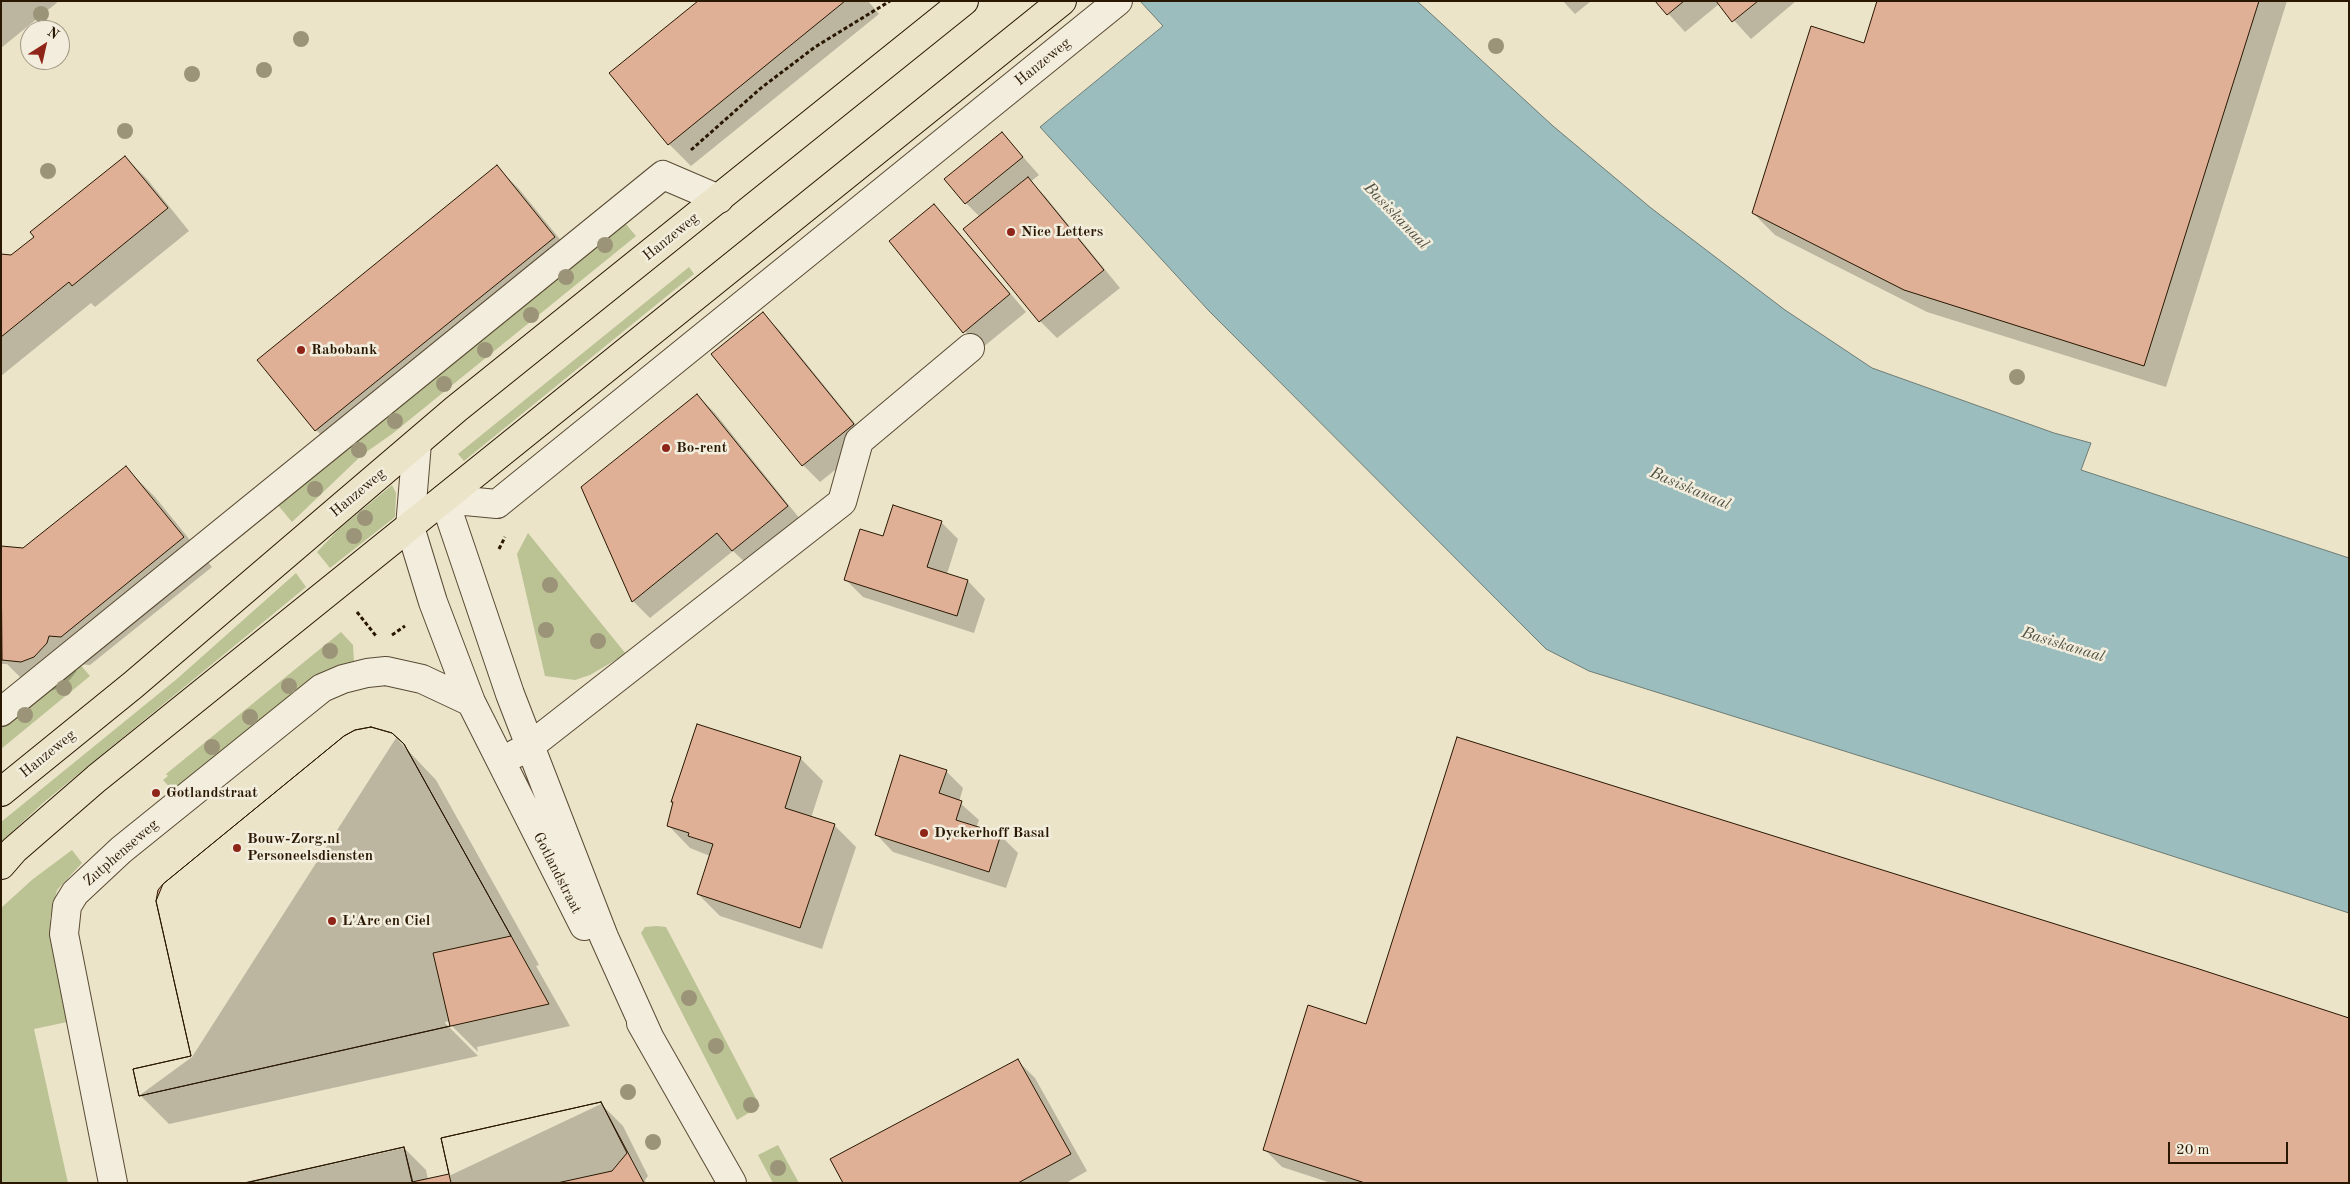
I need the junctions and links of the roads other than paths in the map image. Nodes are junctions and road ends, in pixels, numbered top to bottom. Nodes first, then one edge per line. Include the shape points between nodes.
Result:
1 (964, 1) edge
2 (1062, 1) edge
3 (1118, 1) edge
4 (719, 199) junction
5 (970, 348) dead end
6 (417, 443) junction
7 (444, 499) junction
8 (410, 527) junction
9 (471, 702) junction
10 (1, 712) edge
11 (530, 746) junction
12 (500, 762) junction
13 (1, 792) edge
14 (1, 865) edge
15 (650, 1039) junction
16 (113, 1183) edge
17 (732, 1183) edge

1 - 4 main road, Hanzeweg
2 - 7 main road
3 - 7 street, Hanzeweg via 497,504
4 - 6 main road, Hanzeweg
4 - 10 street, Hanzeweg via 663,175
5 - 11 street via 859,441 842,502
6 - 8 street, Gotlandstraat
6 - 13 main road, Hanzeweg via 133,685
7 - 8 main road
7 - 11 street, Gotlandstraat
8 - 9 street, Gotlandstraat via 433,602
8 - 14 main road via 97,778
9 - 12 street, Gotlandstraat
9 - 16 street, Zutphenseweg via 422,680 386,671 343,679 322,688 94,873 75,893 67,906 64,934
11 - 12 street
11 - 15 street, Gotlandstraat via 604,937
12 - 15 street, Gotlandstraat via 584,928
15 - 17 street, Gotlandstraat

